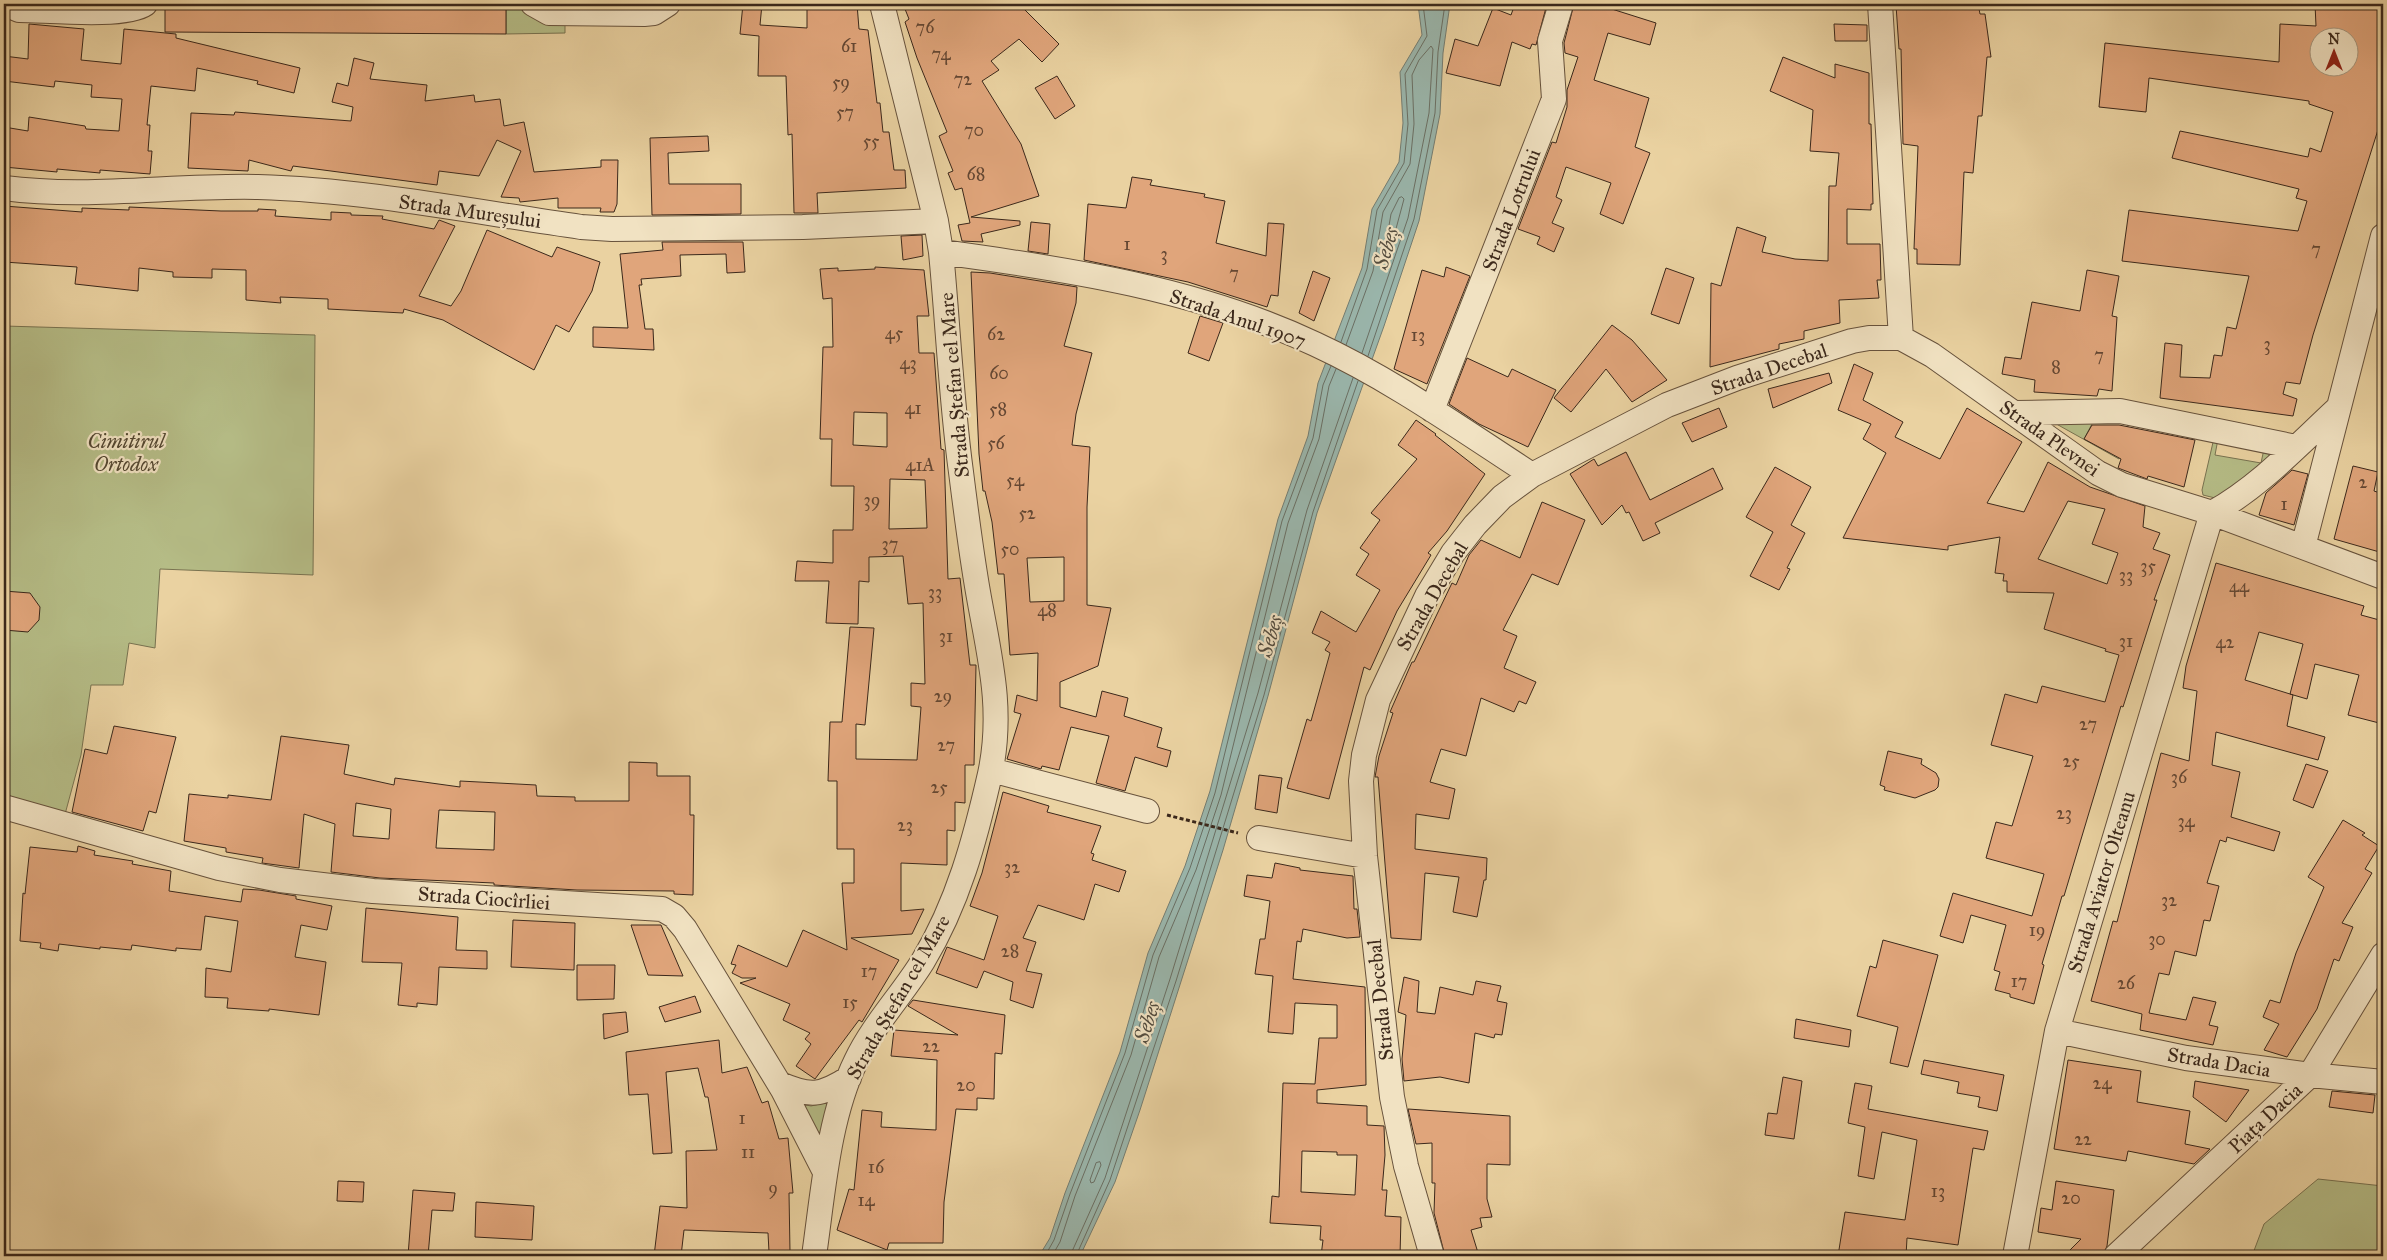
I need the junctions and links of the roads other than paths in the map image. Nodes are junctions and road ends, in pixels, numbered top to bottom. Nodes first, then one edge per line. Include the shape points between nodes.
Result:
1 (145, 4) edge
2 (533, 4) edge
3 (668, 4) edge
4 (882, 4) edge
5 (1561, 4) edge
6 (1880, 4) edge
7 (12, 7) edge
8 (4, 188) edge
9 (936, 220) junction
10 (2383, 236) edge
11 (941, 252) junction
12 (1901, 338) junction
13 (2337, 409) junction
14 (1432, 410) junction
15 (2015, 413) junction
16 (2296, 448) junction
17 (1532, 475) junction
18 (2212, 514) junction
19 (2303, 547) junction
20 (2383, 577) edge
21 (991, 770) junction
22 (4, 807) edge
23 (1147, 811) road end
24 (1259, 838) road end
25 (1365, 856) junction
26 (2383, 954) edge
27 (2057, 1031) junction
28 (2310, 1075) junction
29 (849, 1078) junction
30 (2383, 1082) edge
31 (780, 1084) junction
32 (825, 1172) junction
33 (814, 1256) edge
34 (1432, 1256) edge
35 (2015, 1256) edge
36 (2116, 1256) edge

1 - 7 street via 119,11
2 - 3 street via 549,13 644,14 654,13
4 - 9 street, Strada Ștefan cel Mare
5 - 14 street, Strada Lotrului via 1550,41 1554,99
6 - 12 street
8 - 9 street, Strada Mureșului via 71,192 259,187 382,199 612,229 803,227
9 - 11 street, Strada Ștefan cel Mare
10 - 13 street
11 - 14 street, Strada Anul 1907 via 1082,273 1195,300 1252,318 1315,344
11 - 21 street, Strada Ștefan cel Mare via 960,470 996,687
12 - 15 street, Strada Plevnei via 1932,355
12 - 17 street, Strada Decebal via 1886,336 1852,341 1738,378 1667,405
13 - 16 street
13 - 19 street
14 - 17 street, Strada Anul 1907
15 - 16 street via 2120,411
15 - 18 street, Strada Plevnei via 2098,473 2122,485
16 - 18 street via 2236,500
17 - 25 street, Strada Decebal via 1502,497 1453,553 1427,596 1378,700 1361,781
18 - 19 street, Strada Plevnei
18 - 27 street, Strada Aviator Olteanu
19 - 20 street, Strada Plevnei
21 - 23 street
21 - 29 street, Strada Ștefan cel Mare via 958,892 942,927 922,963 874,1031
22 - 31 street, Strada Ciocîrliei via 219,868 280,880 373,891 662,909 674,916 684,929
24 - 25 street
25 - 34 street, Strada Decebal via 1392,1097 1406,1166
26 - 28 street, Piața Dacia
27 - 28 street, Strada Dacia via 2186,1058
27 - 35 street, Strada Aviator Olteanu
28 - 30 street, Strada Dacia
28 - 36 street, Piața Dacia
29 - 31 street via 822,1093 800,1093
29 - 32 street, Strada Ștefan cel Mare
31 - 32 street, Strada Ciocîrliei
32 - 33 street, Strada Ștefan cel Mare

